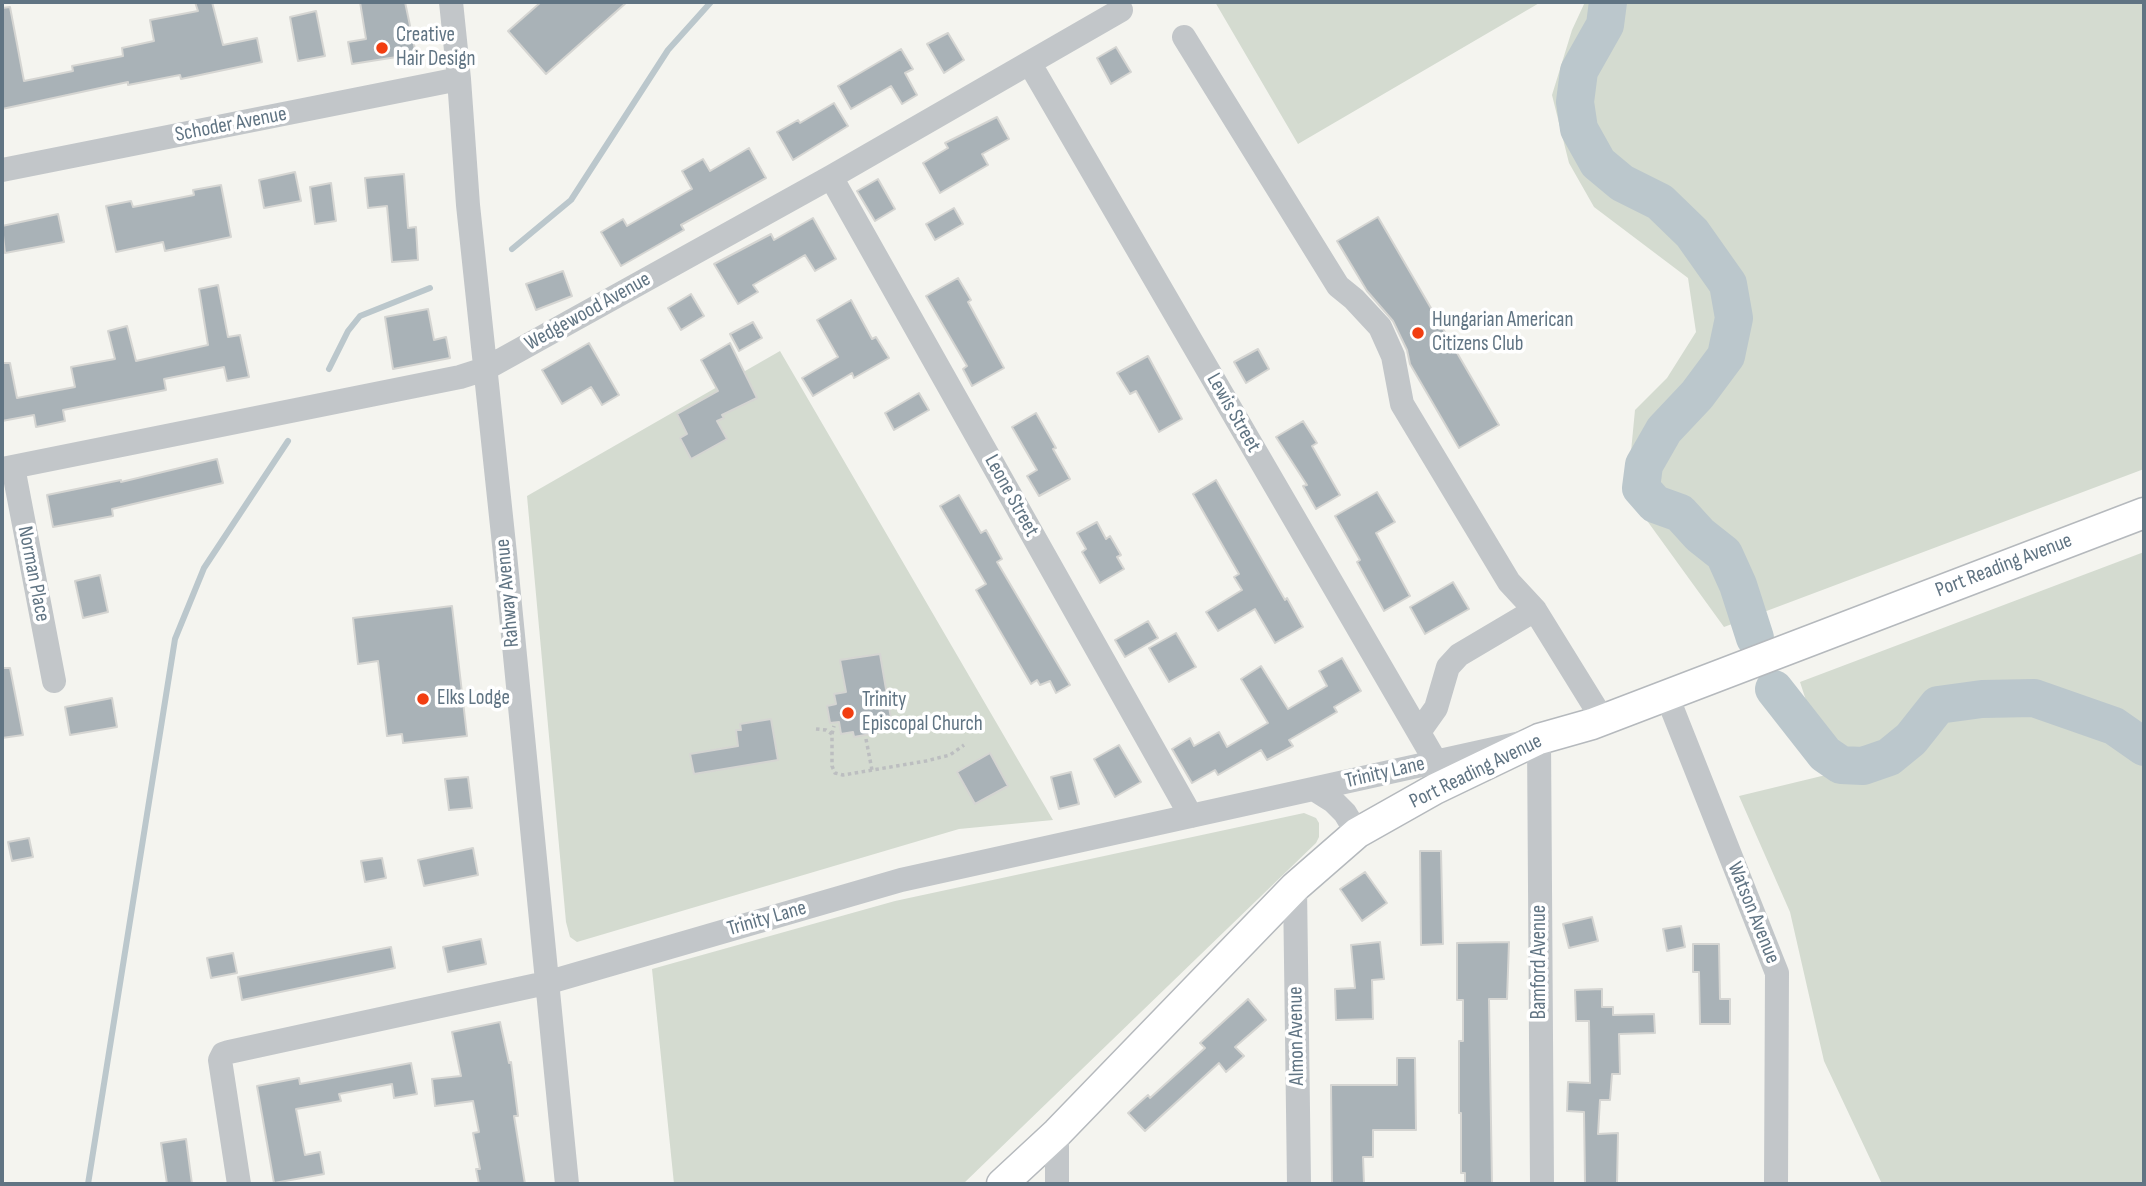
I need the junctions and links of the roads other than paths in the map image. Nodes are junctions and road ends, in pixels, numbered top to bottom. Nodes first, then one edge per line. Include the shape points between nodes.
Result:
1 (451, 2) edge
2 (1121, 10) dead end
3 (1184, 37) dead end
4 (1030, 64) junction
5 (460, 79) junction
6 (2, 170) edge
7 (831, 177) junction
8 (485, 369) junction
9 (8, 468) edge
10 (2144, 513) edge
11 (1535, 610) junction
12 (54, 681) dead end
13 (1667, 696) junction
14 (1602, 720) junction
15 (1419, 732) junction
16 (1539, 739) junction
17 (1436, 762) junction
18 (1314, 789) junction
19 (1191, 816) junction
20 (1357, 833) junction
21 (1295, 887) junction
22 (546, 983) junction
23 (1057, 1133) junction
24 (239, 1184) edge
25 (567, 1184) edge
26 (1002, 1184) edge
27 (1057, 1184) edge
28 (1299, 1184) edge
29 (1542, 1184) edge
30 (1776, 1184) edge

1 - 5 street, Rahway Avenue
2 - 4 street, Wedgewood Avenue
3 - 11 street via 1338,286 1380,327 1393,356 1402,404 1509,582
4 - 7 street, Wedgewood Avenue
4 - 15 street, Lewis Street
5 - 6 street, Schoder Avenue
5 - 8 street, Rahway Avenue via 467,205
7 - 8 street, Wedgewood Avenue
7 - 19 street, Leone Street
8 - 9 street, Wedgewood Avenue
8 - 22 street, Rahway Avenue
9 - 12 street, Norman Place
10 - 13 main road, Port Reading Avenue
11 - 14 street
11 - 15 street via 1459,654 1448,667 1436,708
13 - 14 main road, Port Reading Avenue
13 - 30 street, Watson Avenue via 1777,973
14 - 16 main road, Port Reading Avenue
15 - 17 street, Lewis Street
16 - 17 street, Trinity Lane
16 - 20 main road, Port Reading Avenue
16 - 29 street, Bamford Avenue
17 - 18 street, Trinity Lane
18 - 19 street, Trinity Lane
18 - 20 street, Trinity Lane via 1339,807
19 - 22 street, Trinity Lane via 901,880
20 - 21 main road, Port Reading Avenue
21 - 23 main road, Port Reading Avenue
21 - 28 street, Almon Avenue
22 - 24 street, Trinity Lane via 223,1054 220,1060
22 - 25 street, Rahway Avenue
23 - 26 main road, Port Reading Avenue
23 - 27 street

